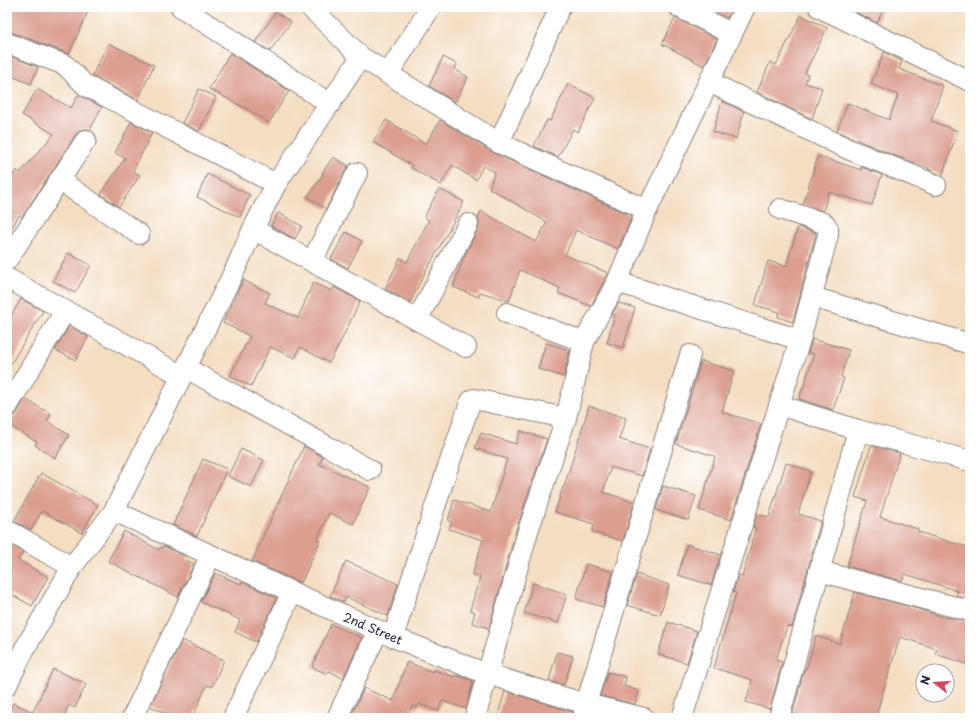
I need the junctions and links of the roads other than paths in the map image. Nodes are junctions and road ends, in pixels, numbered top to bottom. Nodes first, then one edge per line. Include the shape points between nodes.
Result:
1 (181, 7) edge
2 (310, 7) edge
3 (431, 7) edge
4 (560, 7) edge
5 (679, 7) edge
6 (745, 7) edge
7 (819, 7) edge
8 (732, 34) junction
9 (7, 43) edge
10 (361, 57) junction
11 (388, 74) junction
12 (970, 81) edge
13 (709, 82) junction
14 (330, 104) junction
15 (86, 140) dead end
16 (498, 143) junction
17 (357, 173) dead end
18 (59, 180) junction
19 (276, 184) junction
20 (936, 184) dead end
21 (780, 209) dead end
22 (647, 210) junction
23 (468, 224) dead end
24 (253, 229) junction
25 (139, 234) dead end
26 (7, 260) edge
27 (312, 261) junction
28 (7, 278) edge
29 (617, 282) junction
30 (812, 297) junction
31 (65, 311) junction
32 (507, 313) dead end
33 (417, 320) junction
34 (800, 340) junction
35 (584, 342) junction
36 (970, 344) edge
37 (466, 347) dead end
38 (690, 355) dead end
39 (184, 372) junction
40 (779, 405) junction
41 (7, 407) edge
42 (566, 418) junction
43 (858, 430) junction
44 (970, 462) edge
45 (370, 470) dead end
46 (114, 511) junction
47 (7, 530) edge
48 (211, 555) junction
49 (72, 567) junction
50 (819, 571) junction
51 (292, 592) junction
52 (970, 611) edge
53 (385, 634) junction
54 (487, 674) junction
55 (7, 685) edge
56 (584, 711) edge
57 (132, 718) edge
58 (233, 718) edge
59 (337, 718) edge
60 (475, 718) edge
61 (644, 718) edge
62 (682, 718) edge
63 (779, 718) edge

1 - 14 street
2 - 10 street
3 - 11 street
4 - 16 street
5 - 8 street
6 - 8 street
7 - 12 street
8 - 13 street
9 - 19 street via 66,65 86,86
10 - 11 street
10 - 14 street
11 - 16 street
13 - 20 street via 848,150
13 - 22 street
14 - 19 street
15 - 18 street
16 - 22 street
17 - 27 street
18 - 25 street
18 - 26 street
19 - 24 street
21 - 30 street via 824,223 828,228
22 - 29 street
23 - 33 street
24 - 27 street
24 - 39 street
27 - 33 street
28 - 31 street
29 - 34 street
29 - 35 street
30 - 34 street
30 - 36 street
31 - 39 street
31 - 41 street
32 - 35 street
33 - 37 street
34 - 40 street
35 - 42 street
38 - 56 street
39 - 45 street
39 - 46 street
40 - 43 street
40 - 62 street
42 - 53 street via 472,400
42 - 54 street via 528,531
43 - 44 street
43 - 50 street
46 - 48 street, 2nd Street
46 - 49 street
47 - 49 street
48 - 51 street, 2nd Street
48 - 57 street
49 - 55 street
50 - 52 street
50 - 63 street
51 - 53 street, 2nd Street
51 - 58 street
53 - 54 street, 2nd Street
53 - 59 street
54 - 56 street, 2nd Street
54 - 60 street
56 - 61 street, 2nd Street

